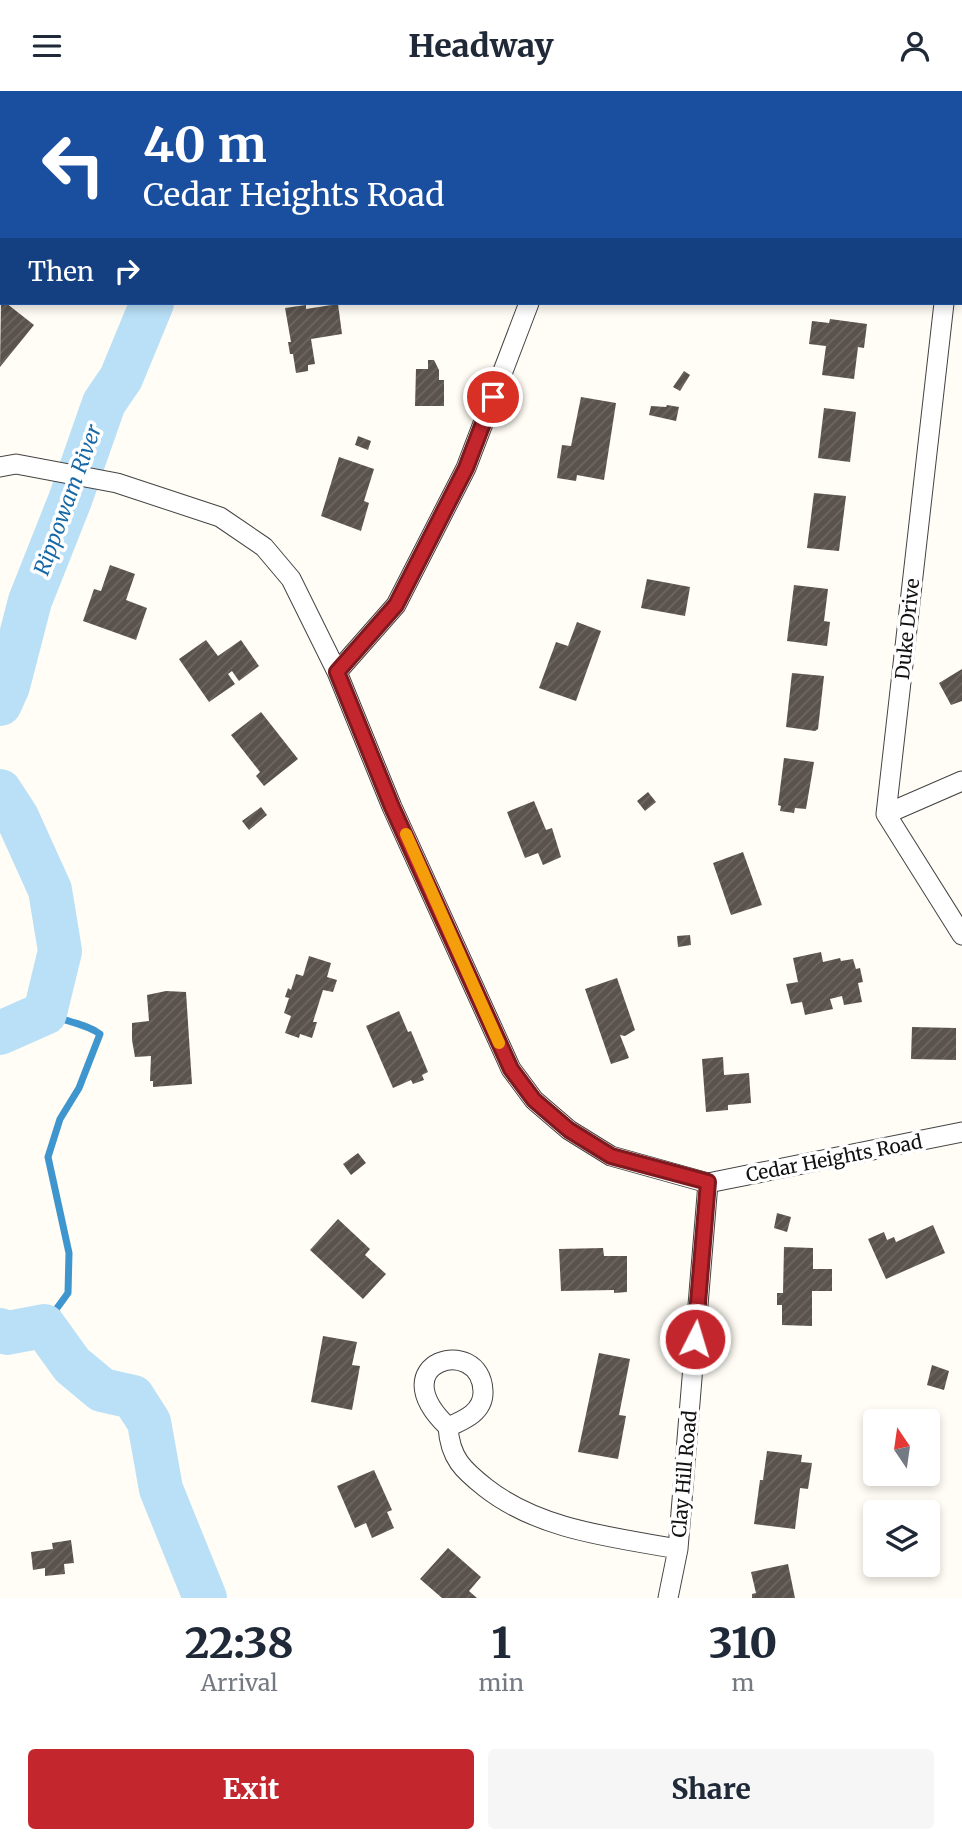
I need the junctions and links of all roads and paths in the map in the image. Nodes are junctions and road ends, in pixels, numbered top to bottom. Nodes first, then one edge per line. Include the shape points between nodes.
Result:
1 (528, 305) edge
2 (944, 305) edge
3 (8, 465) edge
4 (337, 672) junction
5 (962, 781) edge
6 (886, 814) junction
7 (962, 935) edge
8 (962, 1132) edge
9 (708, 1182) junction
10 (448, 1427) dead end
11 (678, 1549) junction
12 (668, 1598) edge

1 - 4 street via 466,468 396,605
2 - 6 street, Duke Drive
3 - 4 street, Cedar Heights Road via 117,482 220,517 264,548 290,579
4 - 9 street, Cedar Heights Road via 392,807 511,1069 534,1100 569,1130 611,1156
5 - 6 street
6 - 7 street
8 - 9 street, Cedar Heights Road
9 - 11 street, Clay Hill Road
10 - 11 street via 449,1444 463,1470 504,1501 545,1521
11 - 12 street, Clay Hill Road

